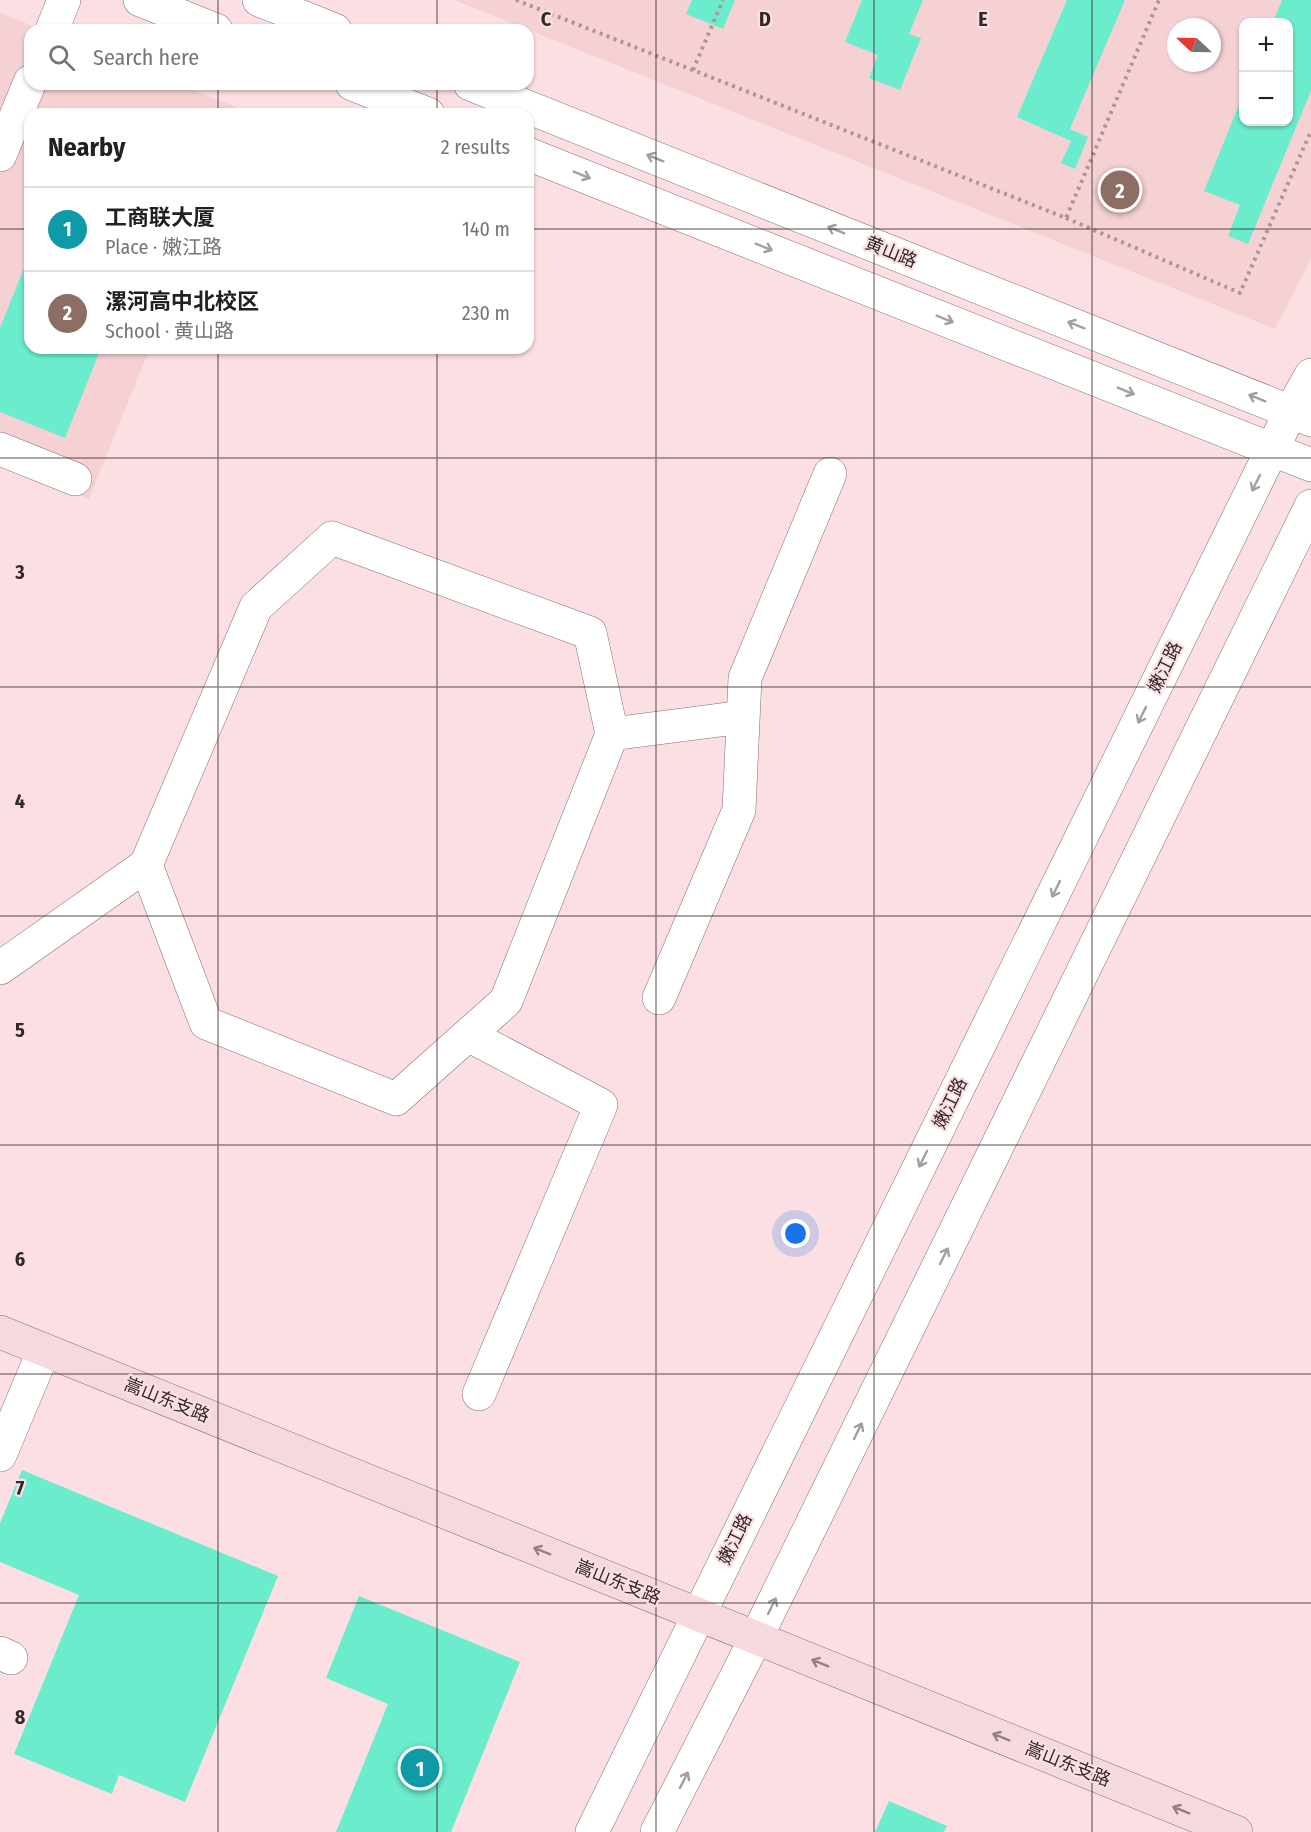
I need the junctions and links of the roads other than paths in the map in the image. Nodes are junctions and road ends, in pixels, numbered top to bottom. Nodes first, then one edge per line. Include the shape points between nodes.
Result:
1 (64, 0) edge
2 (140, 0) edge
3 (260, 0) edge
4 (54, 24) edge
5 (201, 24) edge
6 (320, 24) edge
7 (27, 90) edge
8 (367, 90) edge
9 (485, 90) edge
10 (413, 108) edge
11 (530, 108) edge
12 (534, 109) edge
13 (0, 154) edge
14 (534, 156) edge
15 (1311, 375) edge
16 (1301, 415) edge
17 (0, 449) edge
18 (1273, 449) junction
19 (1311, 465) edge
20 (830, 474) dead end
21 (75, 479) dead end
22 (1311, 506) edge
23 (743, 717) junction
24 (612, 735) junction
25 (146, 865) junction
26 (0, 968) edge
27 (659, 998) dead end
28 (468, 1035) junction
29 (0, 1332) edge
30 (44, 1350) junction
31 (479, 1394) dead end
32 (0, 1455) edge
33 (698, 1614) junction
34 (756, 1638) junction
35 (592, 1832) edge
36 (657, 1832) edge
37 (1236, 1832) edge

1 - 4 street
2 - 5 street
3 - 6 street
7 - 13 street
8 - 10 street
11 -> 9 street, 黄山路
16 -> 12 street, 黄山路
14 -> 18 street
15 - 16 street, 嫩江路
16 - 18 street, 嫩江路
17 - 21 street
18 - 19 street
18 -> 33 street, 嫩江路
20 - 23 street via 745,678
34 -> 22 street
23 - 24 street
23 - 27 street via 739,810
24 - 25 street via 590,633 332,538 256,607
24 - 28 street via 506,1001
25 - 26 street
25 - 28 street via 206,1023 396,1099
28 - 31 street via 601,1105
29 - 30 main road, 嵩山东支路
30 - 32 street
33 -> 30 main road, 嵩山东支路
33 - 34 main road, 嵩山东支路
33 - 35 street, 嫩江路
36 -> 34 street
37 -> 34 main road, 嵩山东支路

